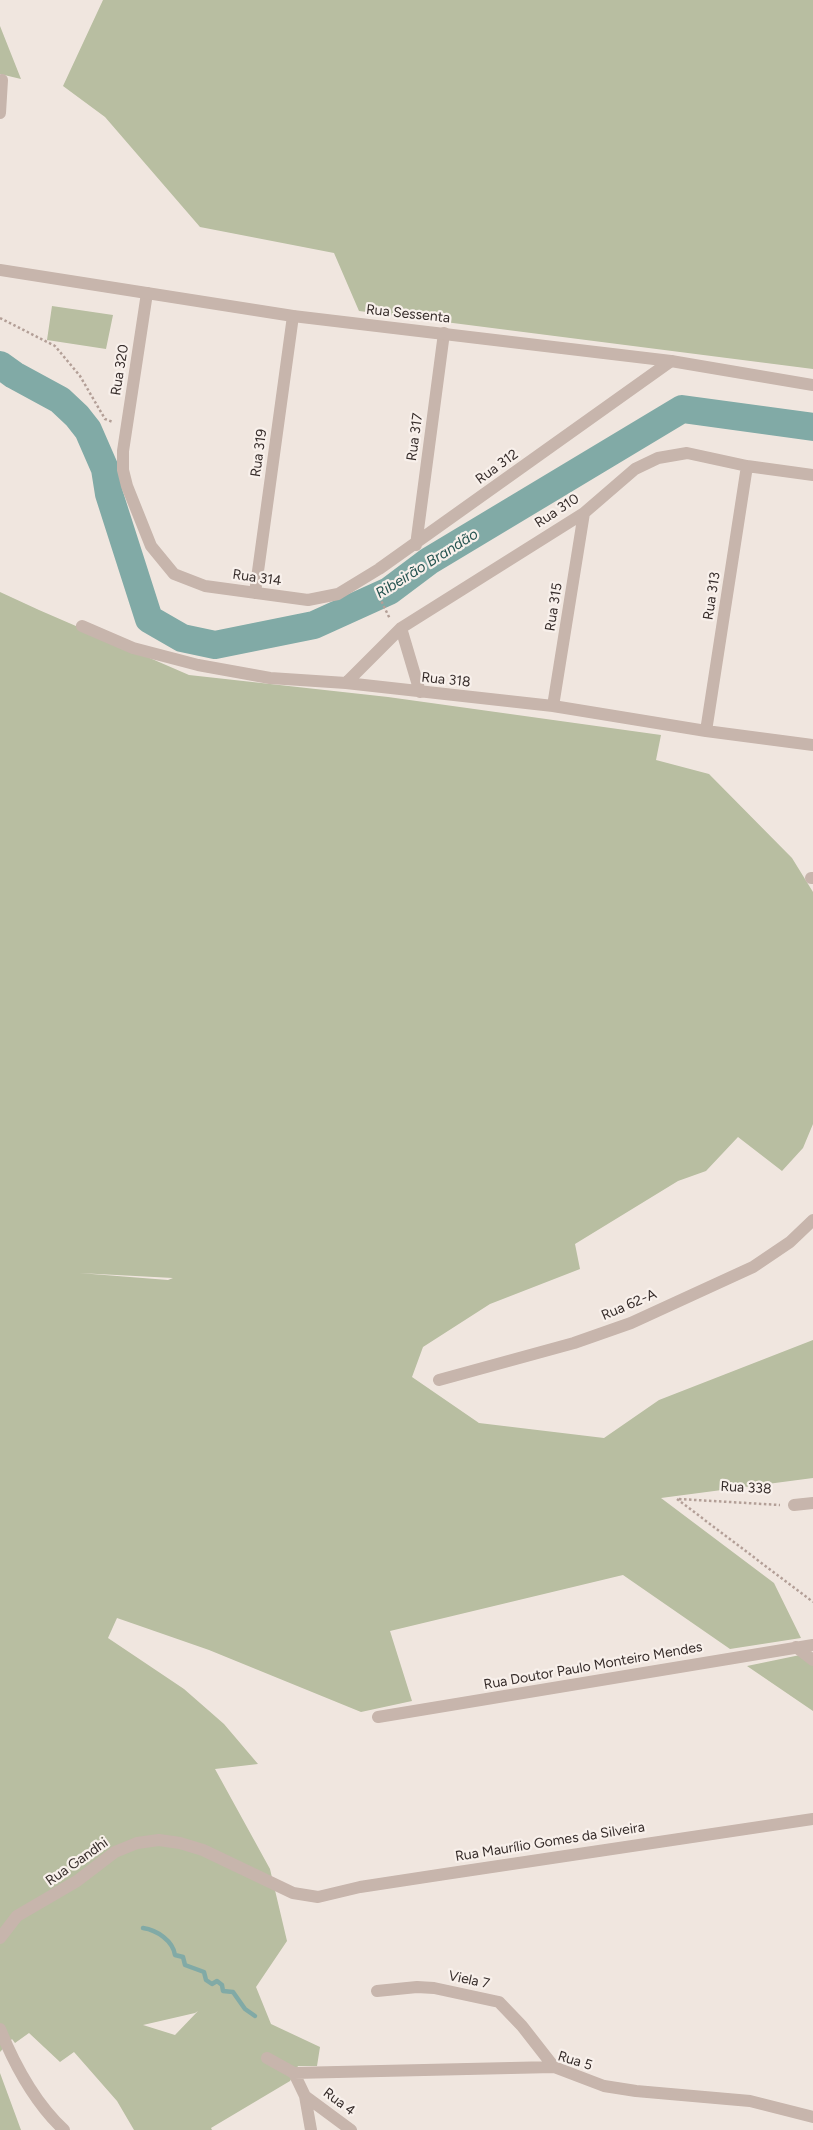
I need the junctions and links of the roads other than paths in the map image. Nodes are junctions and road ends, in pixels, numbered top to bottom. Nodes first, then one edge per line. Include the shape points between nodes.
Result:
1 (2, 80) dead end
2 (0, 113) edge
3 (0, 270) edge
4 (147, 293) junction
5 (293, 316) junction
6 (444, 333) junction
7 (671, 361) junction
8 (813, 385) edge
9 (747, 466) junction
10 (813, 475) edge
11 (584, 513) junction
12 (416, 545) junction
13 (174, 574) joint
14 (255, 593) junction
15 (338, 594) joint
16 (82, 626) dead end
17 (401, 628) junction
18 (346, 683) junction
19 (420, 692) junction
20 (553, 706) junction
21 (706, 731) junction
22 (813, 745) edge
23 (813, 1220) edge
24 (439, 1380) dead end
25 (813, 1503) edge
26 (794, 1505) road end
27 (813, 1645) edge
28 (796, 1647) junction
29 (813, 1660) edge
30 (378, 1718) dead end
31 (813, 1819) edge
32 (293, 1893) joint
33 (0, 1938) edge
34 (377, 1991) dead end
35 (0, 2029) edge
36 (267, 2058) dead end
37 (554, 2067) junction
38 (294, 2073) junction
39 (304, 2096) junction
40 (813, 2117) edge
41 (64, 2130) edge
42 (312, 2130) edge
43 (351, 2130) edge

1 - 2 street
3 - 4 street, Rua Sessenta
4 - 5 street, Rua Sessenta
4 - 13 street, Rua 320 via 123,451 123,470 151,546
5 - 6 street, Rua Sessenta
5 - 14 street, Rua 319
6 - 7 street, Rua Sessenta
6 - 12 street, Rua 317
7 - 8 street, Rua Sessenta
7 - 12 street, Rua 312
9 - 10 street, Rua 310
9 - 11 street, Rua 310 via 688,453 658,458 635,469
9 - 21 street, Rua 313
11 - 17 street, Rua 310
11 - 20 street, Rua 315
12 - 15 street, Rua 312
13 - 14 street, Rua 314 via 206,586
14 - 15 street, Rua 314 via 308,600
16 - 18 street, Rua 318 via 133,648 198,665 270,678
17 - 18 street, Rua 310
17 - 19 street
18 - 19 street, Rua 318
19 - 20 street, Rua 318
20 - 21 street, Rua 318
21 - 22 street, Rua 318
23 - 24 street, Rua 62-A via 790,1242 753,1267 631,1323 574,1343
25 - 26 street
27 - 28 street, Rua Doutor Paulo Monteiro Mendes
28 - 29 street
28 - 30 street, Rua Doutor Paulo Monteiro Mendes
31 - 32 street, Rua Maurílio Gomes da Silveira via 436,1875 318,1897
32 - 33 street, Rua Gandhi via 204,1850 159,1840 137,1843 115,1852 77,1882 17,1916
34 - 37 street, Viela 7 via 417,1986 499,2002
35 - 41 street via 34,2097
36 - 38 street
37 - 38 street, Rua 5
37 - 40 street, Rua 5 via 604,2086 750,2101
38 - 39 street, Rua 4
39 - 42 street
39 - 43 street, Rua 4

